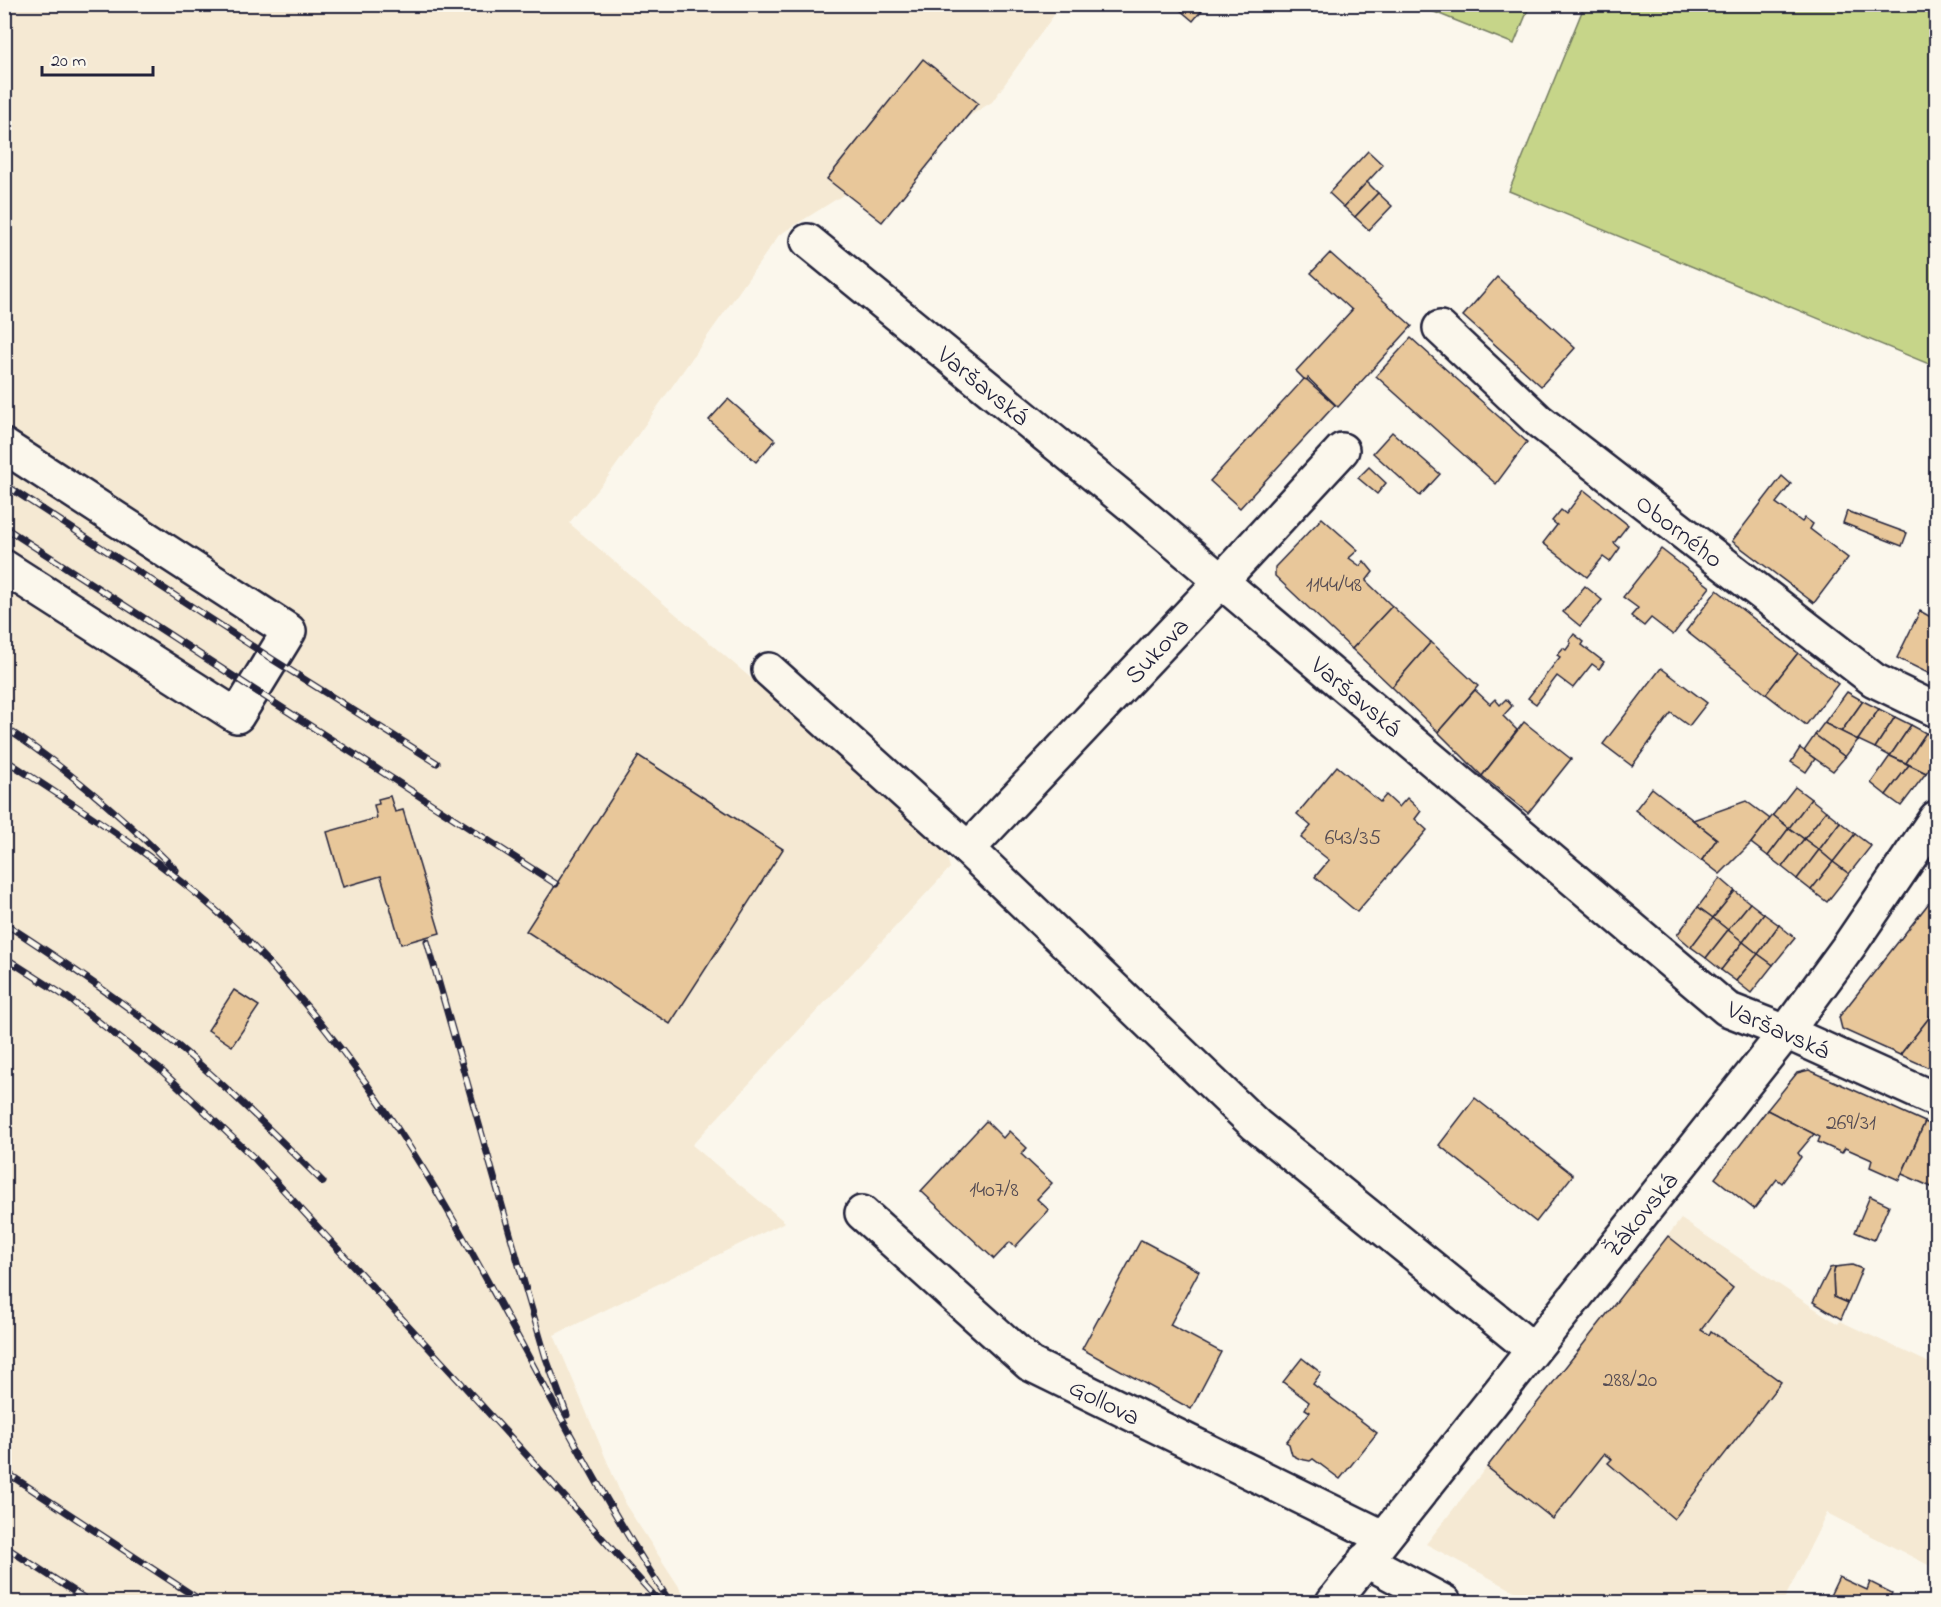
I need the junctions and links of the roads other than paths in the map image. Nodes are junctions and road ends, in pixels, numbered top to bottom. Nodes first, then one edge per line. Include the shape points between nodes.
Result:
1 (808, 241) dead end
2 (1440, 328) dead end
3 (4, 446) edge
4 (1342, 450) dead end
5 (4, 567) edge
6 (1221, 581) junction
7 (768, 670) dead end
8 (1936, 710) edge
9 (1936, 818) edge
10 (968, 849) junction
11 (1786, 1032) junction
12 (1936, 1100) edge
13 (862, 1213) dead end
14 (1532, 1349) junction
15 (1374, 1549) junction
16 (1333, 1602) edge
17 (1444, 1602) edge

1 - 6 street, Varšavská
2 - 8 street, Oborného via 1539,421 1874,680
3 - 5 street via 289,631 237,716
4 - 6 street, Sukova
6 - 10 street, Sukova
6 - 11 street, Varšavská via 1727,1009
7 - 10 street
9 - 11 street, Žákovská
10 - 14 street via 1256,1125
11 - 12 street, Varšavská
11 - 14 street, Žákovská
13 - 15 street, Gollova via 1030,1364
14 - 15 street, Žákovská
15 - 16 street, Žákovská
15 - 17 street, Gollova

